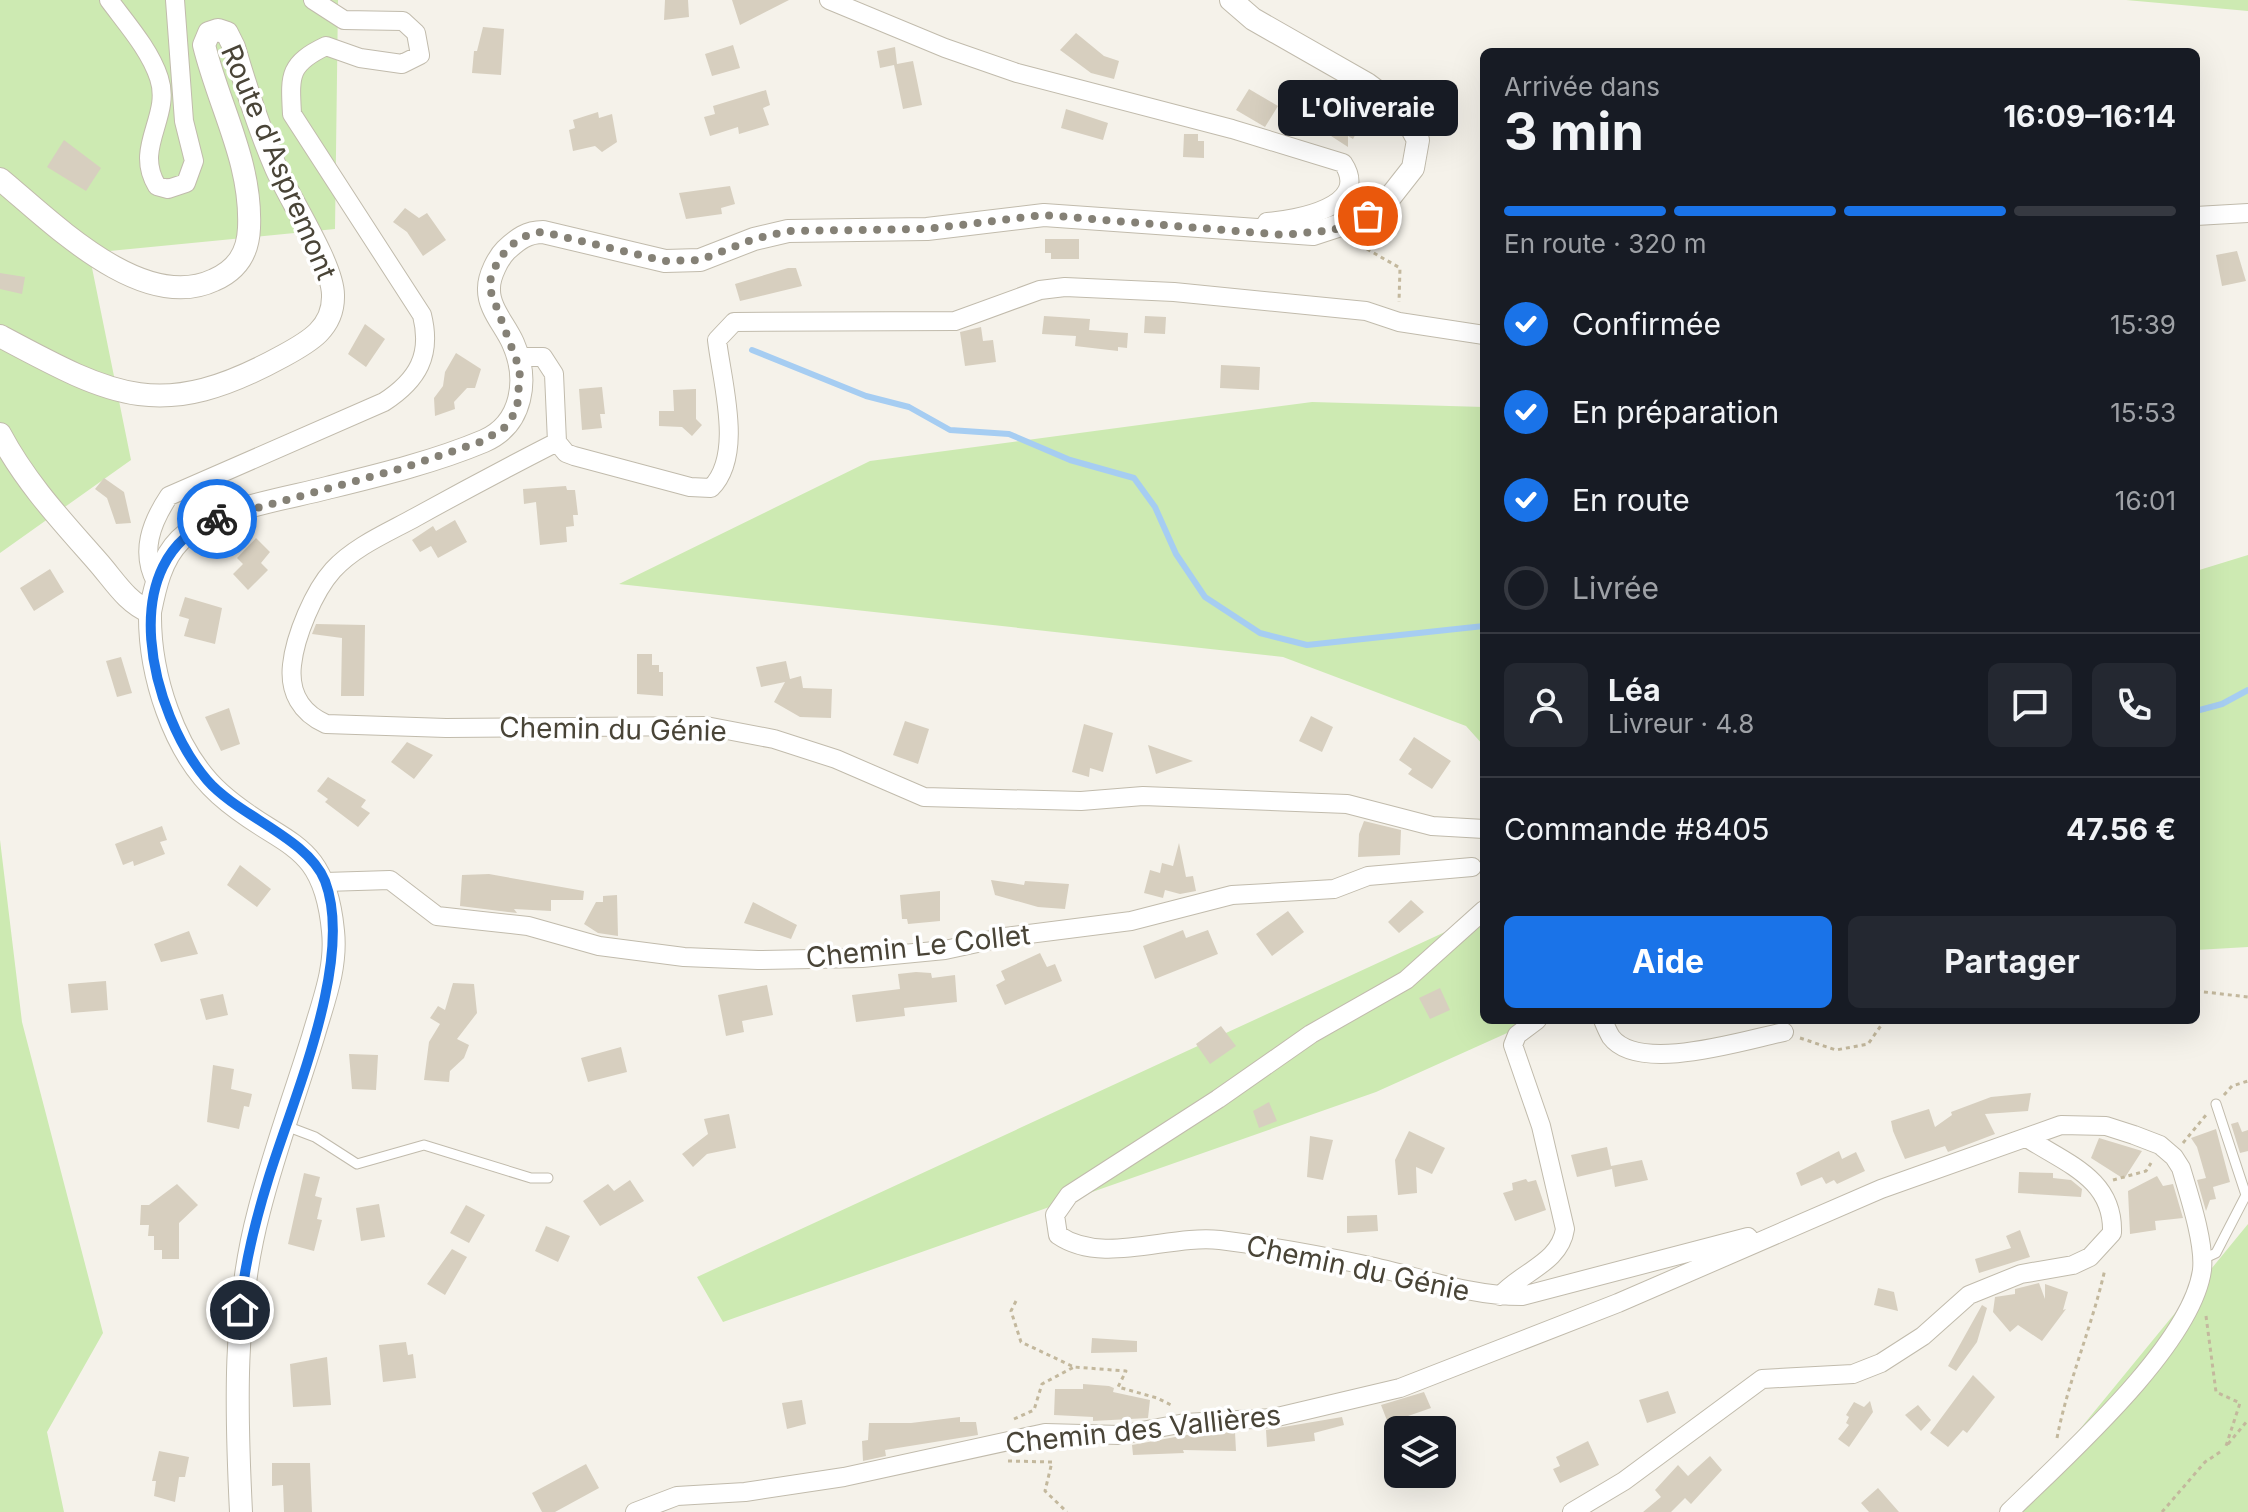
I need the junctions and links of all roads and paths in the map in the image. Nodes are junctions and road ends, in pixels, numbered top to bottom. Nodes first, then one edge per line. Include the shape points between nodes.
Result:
1 (109, 0) edge
2 (175, 0) edge
3 (313, 0) edge
4 (829, 0) edge
5 (1231, 0) edge
6 (0, 179) edge
7 (2248, 213) edge
8 (2200, 216) edge
9 (1333, 230) junction
10 (1259, 233) junction
11 (1399, 322) junction
12 (1480, 334) edge
13 (0, 336) edge
14 (517, 357) junction
15 (0, 434) edge
16 (557, 442) junction
17 (156, 582) junction
18 (150, 612) junction
19 (1480, 829) edge
20 (1472, 867) dead end
21 (325, 882) junction
22 (1480, 914) edge
23 (2200, 991) edge
24 (2248, 997) edge
25 (1532, 1024) edge
26 (1605, 1024) edge
27 (1882, 1024) edge
28 (1784, 1032) joint
29 (2216, 1104) dead end
30 (285, 1126) junction
31 (2027, 1138) junction
32 (2160, 1145) junction
33 (548, 1178) dead end
34 (2098, 1184) junction
35 (1770, 1238) junction
36 (2104, 1244) junction
37 (2203, 1259) junction
38 (1500, 1296) junction
39 (1016, 1301) dead end
40 (2206, 1312) dead end
41 (1074, 1367) junction
42 (2248, 1420) edge
43 (1009, 1422) dead end
44 (1185, 1423) junction
45 (986, 1446) junction
46 (2225, 1449) junction
47 (2052, 1470) junction
48 (241, 1512) edge
49 (635, 1512) edge
50 (1067, 1512) edge
51 (1572, 1512) edge
52 (2009, 1512) edge
53 (2162, 1512) edge

1 - 2 street via 160,80 160,111 147,164 157,186 168,189 186,183 194,161 184,121
3 - 17 street via 344,20 403,21 416,33 420,55 402,64 326,46 302,57 290,78 292,114 422,315 426,332 421,368 384,402 169,496 153,519 146,559
4 - 10 street via 1017,73 1343,163 1348,183 1334,205 1305,217 1267,222
5 - 9 street via 1253,19 1390,101 1402,110 1418,140 1413,168 1391,196 1368,216
6 - 13 street, Route d'Aspremont via 80,246 142,282 197,288 225,275 245,253 249,228 235,132 204,45 209,33 227,33 265,142 334,293 329,320 314,338 260,369 203,391 163,398 78,378
7 - 8 street
9 - 10 street
9 - 11 path via 1400,268
10 - 14 street via 1044,215 927,229 788,231 700,260 665,261 530,232 503,253 489,287
11 - 12 street
11 - 16 street via 1366,311 1065,287 1040,290 955,321 734,322 717,340 730,448 722,477 711,488 574,456
14 - 16 street via 543,357 554,374
14 - 17 street via 517,410 493,436 403,468 211,521 180,541
15 - 18 street via 27,481 65,528 130,600
16 - 19 street, Chemin du Génie via 377,537 334,569 307,619 293,660 293,688 306,712 326,724 706,726 774,739 836,759 924,797 1081,801 1143,796 1347,804 1432,826
17 - 18 street
18 - 21 street via 165,698 195,764 220,794 307,855
20 - 21 street, Chemin Le Collet via 1368,876 1334,889 1232,895 1131,921 945,950 758,960 599,946 528,926 437,916 390,880
21 - 30 street via 333,932 331,976
22 - 38 street, Chemin du Génie via 1406,980 1311,1034 1069,1195 1055,1215 1058,1235 1074,1246 1216,1240 1366,1265
23 - 24 path
25 - 38 street via 1513,1045 1541,1126 1565,1229 1553,1256
26 - 28 street via 1612,1039 1642,1054 1677,1053
27 - 28 path via 1868,1044 1836,1050
29 - 37 lane via 2246,1195 2216,1253
30 - 33 lane via 315,1137 357,1164 424,1145 531,1178
30 - 48 street via 242,1290
31 - 32 street, Chemin des Vallières via 2081,1123
31 - 34 street
31 - 35 street, Chemin des Vallières via 1881,1189
32 - 34 path via 2146,1171
32 - 37 street via 2181,1168
34 - 36 street via 2112,1218 2112,1233
35 - 38 street, Chemin du Génie via 1760,1234 1522,1296
35 - 44 street, Chemin des Vallières via 1400,1388 1273,1418
36 - 47 path via 2107,1260 2093,1322 2064,1403
36 - 51 street via 2073,1265 2021,1274 1969,1295 1923,1336 1881,1363 1853,1374 1762,1379 1624,1481
37 - 47 street via 2184,1322
39 - 41 path via 1011,1311 1021,1342
40 - 46 path via 2216,1392 2240,1403
41 - 43 path via 1042,1384 1034,1410
41 - 44 path via 1126,1371 1118,1387 1157,1398 1183,1412
42 - 46 path
44 - 45 street, Chemin des Vallières via 1120,1435 1045,1433
45 - 49 street, Chemin des Vallières via 844,1477 677,1496
45 - 50 path via 995,1461 1052,1462 1045,1491
46 - 53 path via 2205,1462
47 - 52 street

